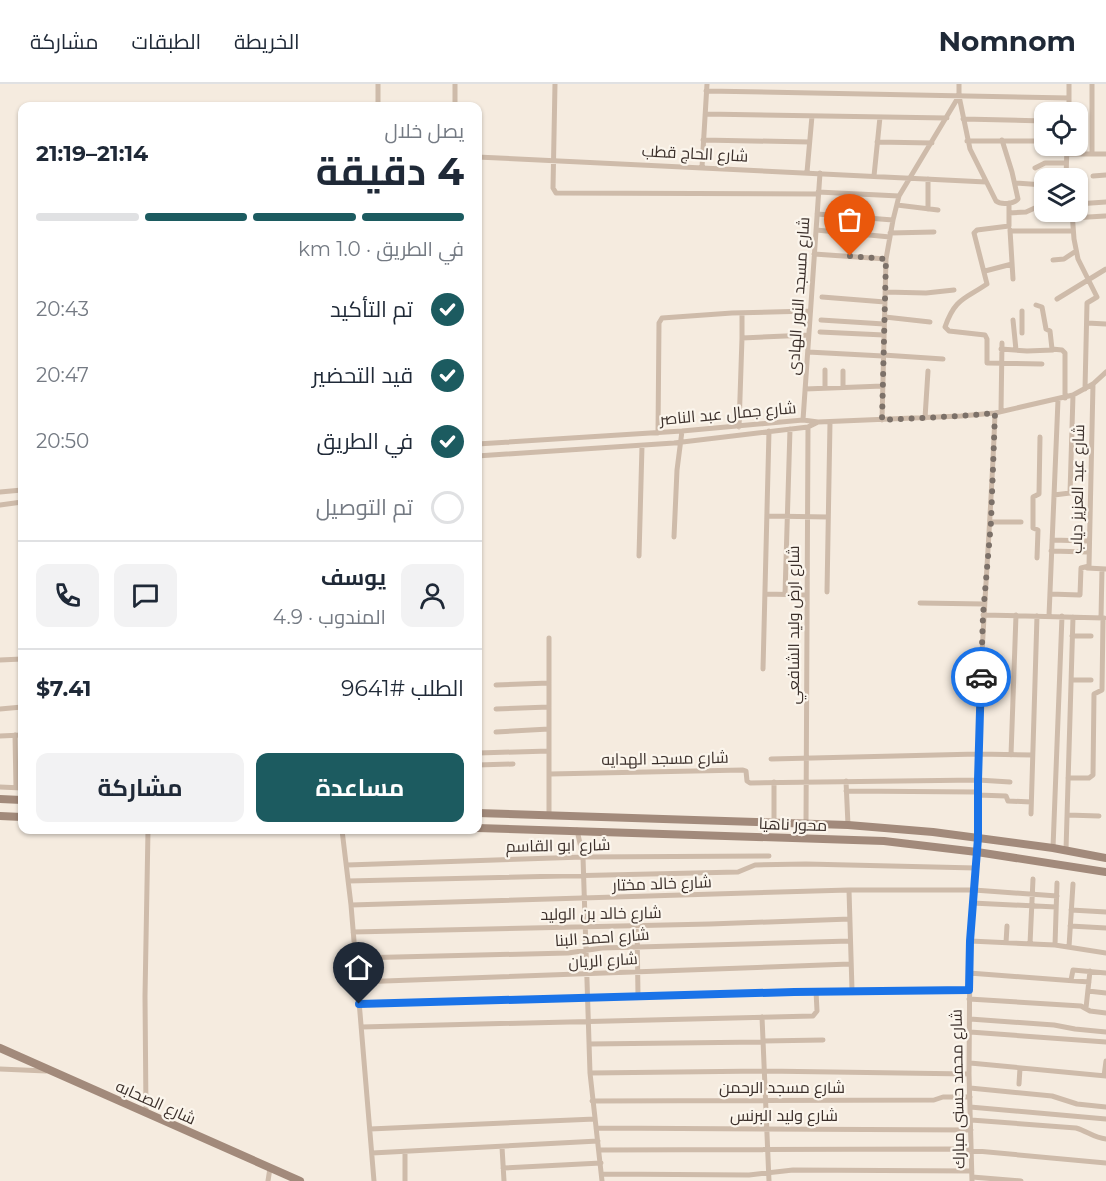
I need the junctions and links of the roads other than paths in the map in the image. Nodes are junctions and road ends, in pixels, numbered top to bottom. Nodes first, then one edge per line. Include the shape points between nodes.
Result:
1 (378, 84) edge
2 (455, 84) edge
3 (555, 84) edge
4 (959, 84) edge
5 (1069, 84) edge
6 (1092, 84) edge
7 (706, 87) edge
8 (959, 96) junction
9 (1069, 98) junction
10 (378, 102) edge
11 (455, 102) edge
12 (1069, 102) edge
13 (705, 114) junction
14 (812, 116) junction
15 (880, 117) junction
16 (947, 118) junction
17 (963, 118) junction
18 (1034, 121) edge
19 (703, 140) junction
20 (1002, 140) junction
21 (967, 141) junction
22 (1034, 141) edge
23 (809, 142) junction
24 (877, 142) junction
25 (932, 143) junction
26 (1088, 154) edge
27 (1092, 154) junction
28 (1106, 154) edge
29 (1066, 156) edge
30 (482, 157) edge
31 (554, 160) junction
32 (1066, 163) junction
33 (702, 167) junction
34 (1035, 168) dead end
35 (1066, 168) edge
36 (807, 172) junction
37 (820, 173) junction
38 (1106, 175) edge
39 (874, 176) junction
40 (1093, 176) dead end
41 (911, 178) junction
42 (928, 178) junction
43 (986, 182) junction
44 (1015, 183) junction
45 (1034, 184) edge
46 (818, 193) junction
47 (899, 196) junction
48 (1106, 202) edge
49 (1009, 203) junction
50 (1088, 203) edge
51 (897, 205) junction
52 (928, 208) junction
53 (1034, 208) edge
54 (938, 210) dead end
55 (1009, 213) junction
56 (817, 214) junction
57 (1088, 215) edge
58 (1105, 216) edge
59 (892, 220) junction
60 (1072, 222) edge
61 (1010, 228) junction
62 (816, 230) junction
63 (1072, 231) junction
64 (934, 232) dead end
65 (890, 235) junction
66 (1076, 251) junction
67 (814, 254) junction
68 (886, 259) junction
69 (1053, 260) dead end
70 (1012, 264) junction
71 (1106, 269) edge
72 (985, 271) junction
73 (1012, 279) dead end
74 (1088, 280) junction
75 (954, 290) dead end
76 (885, 292) junction
77 (822, 297) dead end
78 (1097, 298) junction
79 (1106, 298) edge
80 (1057, 299) dead end
81 (885, 302) junction
82 (1036, 305) dead end
83 (1022, 310) dead end
84 (810, 311) junction
85 (742, 312) junction
86 (821, 320) dead end
87 (884, 320) junction
88 (1013, 320) dead end
89 (930, 322) dead end
90 (1087, 323) junction
91 (1106, 324) edge
92 (820, 332) dead end
93 (1019, 333) junction
94 (1031, 334) dead end
95 (809, 335) junction
96 (884, 335) junction
97 (742, 338) junction
98 (1016, 350) junction
99 (1053, 350) junction
100 (808, 352) junction
101 (883, 356) junction
102 (943, 359) dead end
103 (1000, 364) junction
104 (1042, 364) dead end
105 (825, 370) dead end
106 (843, 371) dead end
107 (928, 371) dead end
108 (1106, 372) edge
109 (1093, 384) junction
110 (883, 386) junction
111 (843, 387) junction
112 (825, 388) junction
113 (805, 389) junction
114 (1085, 389) junction
115 (1073, 395) junction
116 (1065, 398) junction
117 (1058, 400) junction
118 (998, 412) junction
119 (925, 418) junction
120 (803, 420) junction
121 (882, 420) junction
122 (818, 422) junction
123 (830, 422) junction
124 (739, 427) junction
125 (808, 427) junction
126 (790, 429) junction
127 (682, 431) junction
128 (769, 431) junction
129 (658, 433) junction
130 (1040, 437) dead end
131 (681, 442) junction
132 (482, 444) edge
133 (642, 446) junction
134 (482, 456) edge
135 (18, 490) edge
136 (0, 492) edge
137 (1054, 495) junction
138 (18, 503) edge
139 (0, 505) edge
140 (768, 516) junction
141 (787, 517) junction
142 (807, 517) junction
143 (828, 517) junction
144 (991, 522) junction
145 (1021, 522) dead end
146 (674, 537) dead end
147 (1052, 540) junction
148 (1088, 541) junction
149 (1037, 549) junction
150 (1051, 550) junction
151 (1088, 552) junction
152 (639, 556) dead end
153 (1036, 558) dead end
154 (1087, 568) junction
155 (1104, 569) edge
156 (827, 592) dead end
157 (766, 594) junction
158 (785, 594) junction
159 (1050, 594) junction
160 (807, 595) junction
161 (920, 603) dead end
162 (984, 604) junction
163 (983, 615) junction
164 (1016, 615) junction
165 (1037, 616) junction
166 (1049, 616) junction
167 (1062, 616) junction
168 (1073, 617) junction
169 (1104, 618) edge
170 (1105, 631) edge
171 (1072, 636) junction
172 (1091, 636) dead end
173 (549, 638) dead end
174 (18, 659) edge
175 (0, 660) edge
176 (763, 669) dead end
177 (1071, 680) junction
178 (1091, 680) dead end
179 (549, 683) junction
180 (496, 685) dead end
181 (18, 707) edge
182 (549, 707) junction
183 (0, 709) edge
184 (496, 709) dead end
185 (549, 729) junction
186 (496, 732) dead end
187 (15, 735) joint
188 (0, 736) edge
189 (549, 752) junction
190 (482, 753) edge
191 (978, 754) junction
192 (1011, 755) junction
193 (1032, 755) junction
194 (806, 758) junction
195 (771, 759) dead end
196 (513, 764) dead end
197 (482, 765) edge
198 (550, 774) junction
199 (18, 775) edge
200 (1068, 778) junction
201 (978, 780) junction
202 (774, 782) junction
203 (806, 782) junction
204 (846, 782) junction
205 (1010, 782) dead end
206 (0, 787) edge
207 (18, 788) edge
208 (846, 791) junction
209 (977, 794) junction
210 (0, 799) edge
211 (18, 800) edge
212 (1031, 802) junction
213 (482, 813) edge
214 (1031, 814) dead end
215 (549, 815) junction
216 (1067, 815) junction
217 (0, 816) edge
218 (1099, 816) dead end
219 (18, 817) edge
220 (774, 822) junction
221 (806, 824) junction
222 (848, 825) junction
223 (482, 828) edge
224 (577, 830) junction
225 (148, 834) edge
226 (343, 834) edge
227 (978, 838) junction
228 (1053, 848) junction
229 (1066, 850) junction
230 (976, 852) junction
231 (769, 856) dead end
232 (806, 856) dead end
233 (583, 857) junction
234 (1106, 858) edge
235 (806, 864) junction
236 (347, 865) junction
237 (976, 868) junction
238 (1106, 872) edge
239 (583, 875) junction
240 (1033, 879) dead end
241 (348, 881) junction
242 (1057, 883) dead end
243 (1073, 884) dead end
244 (974, 890) junction
245 (849, 891) junction
246 (1032, 894) junction
247 (1057, 896) junction
248 (584, 899) junction
249 (972, 903) junction
250 (351, 905) junction
251 (1032, 906) junction
252 (1056, 907) junction
253 (1071, 910) junction
254 (1106, 912) edge
255 (850, 919) junction
256 (637, 926) junction
257 (1006, 926) dead end
258 (1070, 926) junction
259 (585, 927) junction
260 (1106, 928) edge
261 (353, 932) junction
262 (850, 941) junction
263 (970, 941) junction
264 (1006, 943) junction
265 (1030, 944) junction
266 (1055, 945) junction
267 (637, 947) junction
268 (1069, 947) junction
269 (586, 951) junction
270 (1106, 953) edge
271 (355, 958) junction
272 (850, 964) junction
273 (637, 971) junction
274 (1090, 971) junction
275 (969, 973) junction
276 (1106, 973) edge
277 (587, 975) junction
278 (1071, 980) junction
279 (357, 982) junction
280 (1089, 982) junction
281 (852, 990) junction
282 (969, 990) junction
283 (816, 991) junction
284 (1088, 991) junction
285 (1106, 993) edge
286 (638, 996) junction
287 (588, 997) junction
288 (969, 999) junction
289 (359, 1004) junction
290 (1086, 1008) junction
291 (1106, 1013) edge
292 (762, 1017) junction
293 (970, 1019) junction
294 (588, 1021) junction
295 (361, 1027) junction
296 (970, 1032) junction
297 (1106, 1032) edge
298 (823, 1040) dead end
299 (763, 1041) junction
300 (1106, 1042) edge
301 (589, 1044) junction
302 (0, 1048) edge
303 (1106, 1062) edge
304 (970, 1063) junction
305 (1020, 1068) junction
306 (0, 1069) edge
307 (53, 1071) junction
308 (764, 1071) junction
309 (590, 1073) junction
310 (969, 1074) junction
311 (1105, 1076) edge
312 (1019, 1084) dead end
313 (970, 1088) junction
314 (970, 1097) junction
315 (592, 1101) junction
316 (765, 1101) junction
317 (970, 1107) junction
318 (1106, 1107) edge
319 (146, 1112) junction
320 (595, 1119) junction
321 (1106, 1119) edge
322 (971, 1120) junction
323 (596, 1128) junction
324 (370, 1129) junction
325 (766, 1129) junction
326 (971, 1130) junction
327 (1106, 1139) edge
328 (598, 1141) junction
329 (502, 1147) junction
330 (767, 1149) junction
331 (600, 1150) junction
332 (971, 1151) junction
333 (405, 1152) junction
334 (372, 1153) junction
335 (602, 1163) junction
336 (1106, 1163) edge
337 (270, 1168) junction
338 (503, 1168) junction
339 (768, 1172) junction
340 (602, 1174) junction
341 (972, 1176) edge
342 (286, 1178) edge
343 (268, 1181) edge
344 (300, 1181) edge
345 (374, 1181) edge
346 (405, 1181) edge
347 (504, 1181) edge
348 (602, 1181) edge
349 (769, 1181) edge
350 (1021, 1181) edge

1 - 10 street
2 - 11 street
3 - 31 street
4 - 8 street
5 - 9 street
6 - 27 street
7 - 8 street
7 - 13 street
8 - 9 street
8 - 16 street
8 - 17 street
9 - 12 street
13 - 14 street
13 - 19 street
14 - 15 street
14 - 23 street
15 - 16 street
15 - 24 street
16 - 25 street
17 - 18 street
17 - 21 street
19 - 23 street
19 - 33 street
20 - 21 street
20 - 22 street
20 - 44 street
21 - 43 street
23 - 36 street
24 - 25 street
24 - 39 street
25 - 41 street
26 - 27 street
27 - 28 street
29 - 32 street
30 - 31 street, شارع الحاج قطب
31 - 33 street, شارع الحاج قطب
31 - 46 street via 556,193
32 - 34 street via 1045,163
32 - 35 street
33 - 36 street, شارع الحاج قطب
36 - 37 street, شارع الحاج قطب
37 - 39 street, شارع الحاج قطب
37 - 46 street, شارع مسجد النور الهادى
38 - 40 street
39 - 41 street, شارع الحاج قطب
41 - 42 street, شارع الحاج قطب
41 - 47 street
42 - 43 street, شارع الحاج قطب
42 - 52 street
43 - 49 street via 997,202
44 - 45 street
44 - 49 street via 1018,199
46 - 47 street
46 - 56 street, شارع مسجد النور الهادى
47 - 51 street
48 - 50 street
49 - 55 street
51 - 52 street
51 - 59 street
52 - 54 street
53 - 55 street
55 - 61 street
56 - 59 street
56 - 62 street, شارع مسجد النور الهادى
57 - 58 street
59 - 65 street
60 - 63 street
61 - 63 street
61 - 70 street
61 - 72 street via 975,232
62 - 65 street
62 - 67 street, شارع مسجد النور الهادى
63 - 66 street
64 - 65 street
65 - 68 street
66 - 69 street
66 - 74 street
67 - 68 street
67 - 84 street, شارع مسجد النور الهادى
68 - 76 street
70 - 72 street
70 - 73 street
71 - 74 street
72 - 103 street via 987,285 958,302 945,327 949,331 985,335 986,363
74 - 78 street
74 - 80 street
75 - 76 street
76 - 81 street
77 - 81 street
78 - 79 street
78 - 90 street via 1087,302
81 - 87 street
82 - 99 street via 1042,307
83 - 93 street
84 - 85 street
84 - 95 street, شارع مسجد النور الهادى
85 - 97 street
85 - 129 street via 662,318
86 - 87 street
87 - 89 street
87 - 96 street
88 - 93 street
90 - 91 street
90 - 114 street
92 - 96 street
93 - 94 street
93 - 98 street
95 - 97 street
95 - 100 street, شارع مسجد النور الهادى
96 - 101 street
97 - 124 street
98 - 99 street
98 - 103 street via 1001,346
99 - 116 street via 1065,353
100 - 101 street
100 - 113 street, شارع مسجد النور الهادى
101 - 102 street
101 - 110 street
103 - 104 street
103 - 118 street
105 - 112 street
106 - 111 street
107 - 119 street
108 - 109 street
109 - 114 street
109 - 148 street, شارع عبد العزيز دياب
110 - 111 street
110 - 121 street
111 - 112 street
112 - 113 street
113 - 120 street, شارع مسجد النور الهادى
114 - 115 street
115 - 116 street
115 - 137 street via 1070,493
116 - 117 street
117 - 118 street
117 - 137 street
118 - 119 street
118 - 144 street
119 - 121 street
120 - 122 street, شارع جمال عبد الناصر
120 - 124 street, شارع جمال عبد الناصر
121 - 123 street
122 - 123 street
122 - 125 street, شارع جمال عبد الناصر
123 - 143 street
124 - 127 street, شارع جمال عبد الناصر
125 - 126 street, شارع جمال عبد الناصر
125 - 142 street, شارع ارض وليد الشافعي
126 - 128 street, شارع جمال عبد الناصر
126 - 141 street
127 - 129 street, شارع جمال عبد الناصر
127 - 131 street
128 - 131 street, شارع جمال عبد الناصر
128 - 140 street
129 - 132 street, شارع جمال عبد الناصر
130 - 149 street via 1039,494 1033,497
131 - 133 street, شارع جمال عبد الناصر
131 - 146 street
133 - 134 street, شارع جمال عبد الناصر
133 - 152 street
135 - 136 street
137 - 147 street
138 - 139 street
140 - 141 street
140 - 157 street
141 - 142 street
141 - 158 street
142 - 143 street
142 - 160 street, شارع ارض وليد الشافعي
143 - 156 street
144 - 145 street
144 - 162 street
147 - 148 street
147 - 150 street
148 - 151 street, شارع عبد العزيز دياب
149 - 150 street
149 - 153 street
150 - 151 street
150 - 159 street
151 - 154 street, شارع عبد العزيز دياب
154 - 155 street
154 - 159 street, شارع عبد العزيز دياب via 1081,568 1080,595
155 - 169 street
157 - 158 street
157 - 176 street
158 - 160 street
159 - 166 street
160 - 194 street, شارع ارض وليد الشافعي
161 - 162 street
162 - 163 street
163 - 164 street
163 - 191 street
164 - 165 street
164 - 192 street
165 - 166 street
165 - 193 street
166 - 167 street
167 - 168 street
167 - 228 street
168 - 169 street
168 - 171 street
169 - 170 street
170 - 200 street via 1102,690 1094,694 1092,775
171 - 172 street
171 - 177 street
173 - 179 street
174 - 175 street
177 - 178 street
177 - 200 street
179 - 180 street
179 - 182 street
181 - 183 street
182 - 184 street
182 - 185 street
185 - 186 street
185 - 189 street
187 - 188 street
187 - 199 street
189 - 190 street
189 - 198 street
191 - 192 street
191 - 194 street
191 - 201 street
192 - 193 street
193 - 212 street
194 - 195 street
194 - 203 street, شارع ارض وليد الشافعي
196 - 197 street
198 - 202 street, شارع مسجد الهدايه via 744,770 749,782
198 - 215 street
200 - 216 street
201 - 204 street, شارع مسجد الهدايه
201 - 205 street, شارع مسجد الهدايه
201 - 209 street
202 - 203 street, شارع مسجد الهدايه
202 - 220 street
203 - 204 street, شارع مسجد الهدايه
203 - 221 street, شارع ارض وليد الشافعي
204 - 208 street
206 - 207 street
208 - 209 street
208 - 222 street
209 - 212 street
209 - 227 street
210 - 211 main road
212 - 214 street
213 - 215 main road, محور ناهيا
215 - 220 main road, محور ناهيا
216 - 218 street
216 - 229 street
217 - 219 main road
220 - 221 main road, محور ناهيا
221 - 222 main road, محور ناهيا
222 - 227 main road, محور ناهيا
223 - 224 main road, محور ناهيا
224 - 230 main road, محور ناهيا via 884,841
224 - 233 street
225 - 319 street
226 - 236 street
227 - 228 main road, محور ناهيا
227 - 230 main road
228 - 229 main road, محور ناهيا
229 - 234 main road, محور ناهيا
230 - 237 street, شارع محمد حسنى مبارك
230 - 238 main road, محور ناهيا
231 - 233 street, شارع ابو القاسم
232 - 235 street
233 - 236 street, شارع ابو القاسم
233 - 239 street
235 - 237 street
235 - 239 street via 755,865 738,872
236 - 241 street
237 - 244 street, شارع محمد حسنى مبارك
239 - 241 street
239 - 248 street
240 - 246 street
241 - 250 street
242 - 247 street
243 - 253 street
244 - 245 street, شارع خالد مختار
244 - 246 street, شارع خالد مختار
244 - 249 street, شارع محمد حسنى مبارك
245 - 248 street, شارع خالد مختار
245 - 255 street
246 - 247 street, شارع خالد مختار
246 - 251 street
247 - 252 street
248 - 250 street, شارع خالد مختار
248 - 259 street
249 - 251 street
249 - 263 street, شارع محمد حسنى مبارك
250 - 261 street
251 - 252 street
251 - 265 street
252 - 266 street
253 - 254 street
253 - 258 street
255 - 256 street, شارع خالد بن الوليد
255 - 262 street
256 - 259 street, شارع خالد بن الوليد
256 - 267 street
257 - 264 street
258 - 260 street
258 - 268 street
259 - 261 street, شارع خالد بن الوليد
259 - 269 street
261 - 271 street
262 - 267 street, شارع احمد البنا
262 - 272 street
263 - 264 street
263 - 275 street, شارع محمد حسنى مبارك
264 - 265 street
265 - 266 street
266 - 268 street
267 - 269 street, شارع احمد البنا
267 - 273 street
268 - 270 street
269 - 271 street, شارع احمد البنا
269 - 277 street
271 - 279 street
272 - 273 street, شارع الريان
272 - 281 street
273 - 277 street, شارع الريان
273 - 286 street
274 - 276 street
274 - 278 street via 1073,970
274 - 280 street
275 - 278 street
275 - 282 street, شارع محمد حسنى مبارك
277 - 279 street, شارع الريان
277 - 287 street
278 - 280 street
279 - 289 street
280 - 284 street
281 - 282 street
281 - 283 street
282 - 288 street, شارع محمد حسنى مبارك
283 - 286 street
283 - 292 street via 818,1011 814,1016
284 - 285 street
284 - 290 street
286 - 287 street
287 - 289 street
287 - 294 street
288 - 290 street
288 - 293 street, شارع محمد حسنى مبارك
289 - 295 street
290 - 291 street
292 - 294 street
292 - 299 street
293 - 296 street, شارع محمد حسنى مبارك
293 - 297 street
294 - 295 street
294 - 301 street
295 - 324 street
296 - 300 street
296 - 304 street, شارع محمد حسنى مبارك
298 - 299 street
299 - 301 street
299 - 308 street
301 - 309 street
302 - 307 main road, شارع الصحابه
303 - 311 street
304 - 305 street
304 - 310 street, شارع محمد حسنى مبارك
305 - 311 street
305 - 312 street
306 - 307 street
307 - 319 main road, شارع الصحابه
308 - 309 street
308 - 310 street
308 - 316 street
309 - 315 street
310 - 313 street, شارع محمد حسنى مبارك
313 - 314 street, شارع محمد حسنى مبارك
313 - 318 street via 1057,1096 1077,1104
314 - 316 street, شارع مسجد الرحمن
314 - 317 street, شارع محمد حسنى مبارك
315 - 316 street, شارع مسجد الرحمن
315 - 320 street
316 - 325 street
317 - 321 street
317 - 322 street, شارع محمد حسنى مبارك
319 - 337 main road, شارع الصحابه
320 - 323 street
320 - 324 street
322 - 326 street, شارع محمد حسنى مبارك
322 - 327 street via 1076,1128
323 - 325 street, شارع وليد البرنس
323 - 328 street
324 - 334 street
325 - 326 street, شارع وليد البرنس
325 - 330 street
326 - 332 street, شارع محمد حسنى مبارك
328 - 329 street
328 - 331 street
329 - 333 street
329 - 338 street
330 - 331 street
330 - 332 street
330 - 339 street
331 - 335 street
332 - 336 street
332 - 341 street, شارع محمد حسنى مبارك
333 - 334 street
333 - 346 street
334 - 345 street
335 - 338 street
335 - 340 street
337 - 342 main road, شارع الصحابه
337 - 343 street
338 - 347 street
339 - 340 street
339 - 341 street
339 - 349 street
340 - 348 street
341 - 350 street
342 - 344 main road, شارع الصحابه

